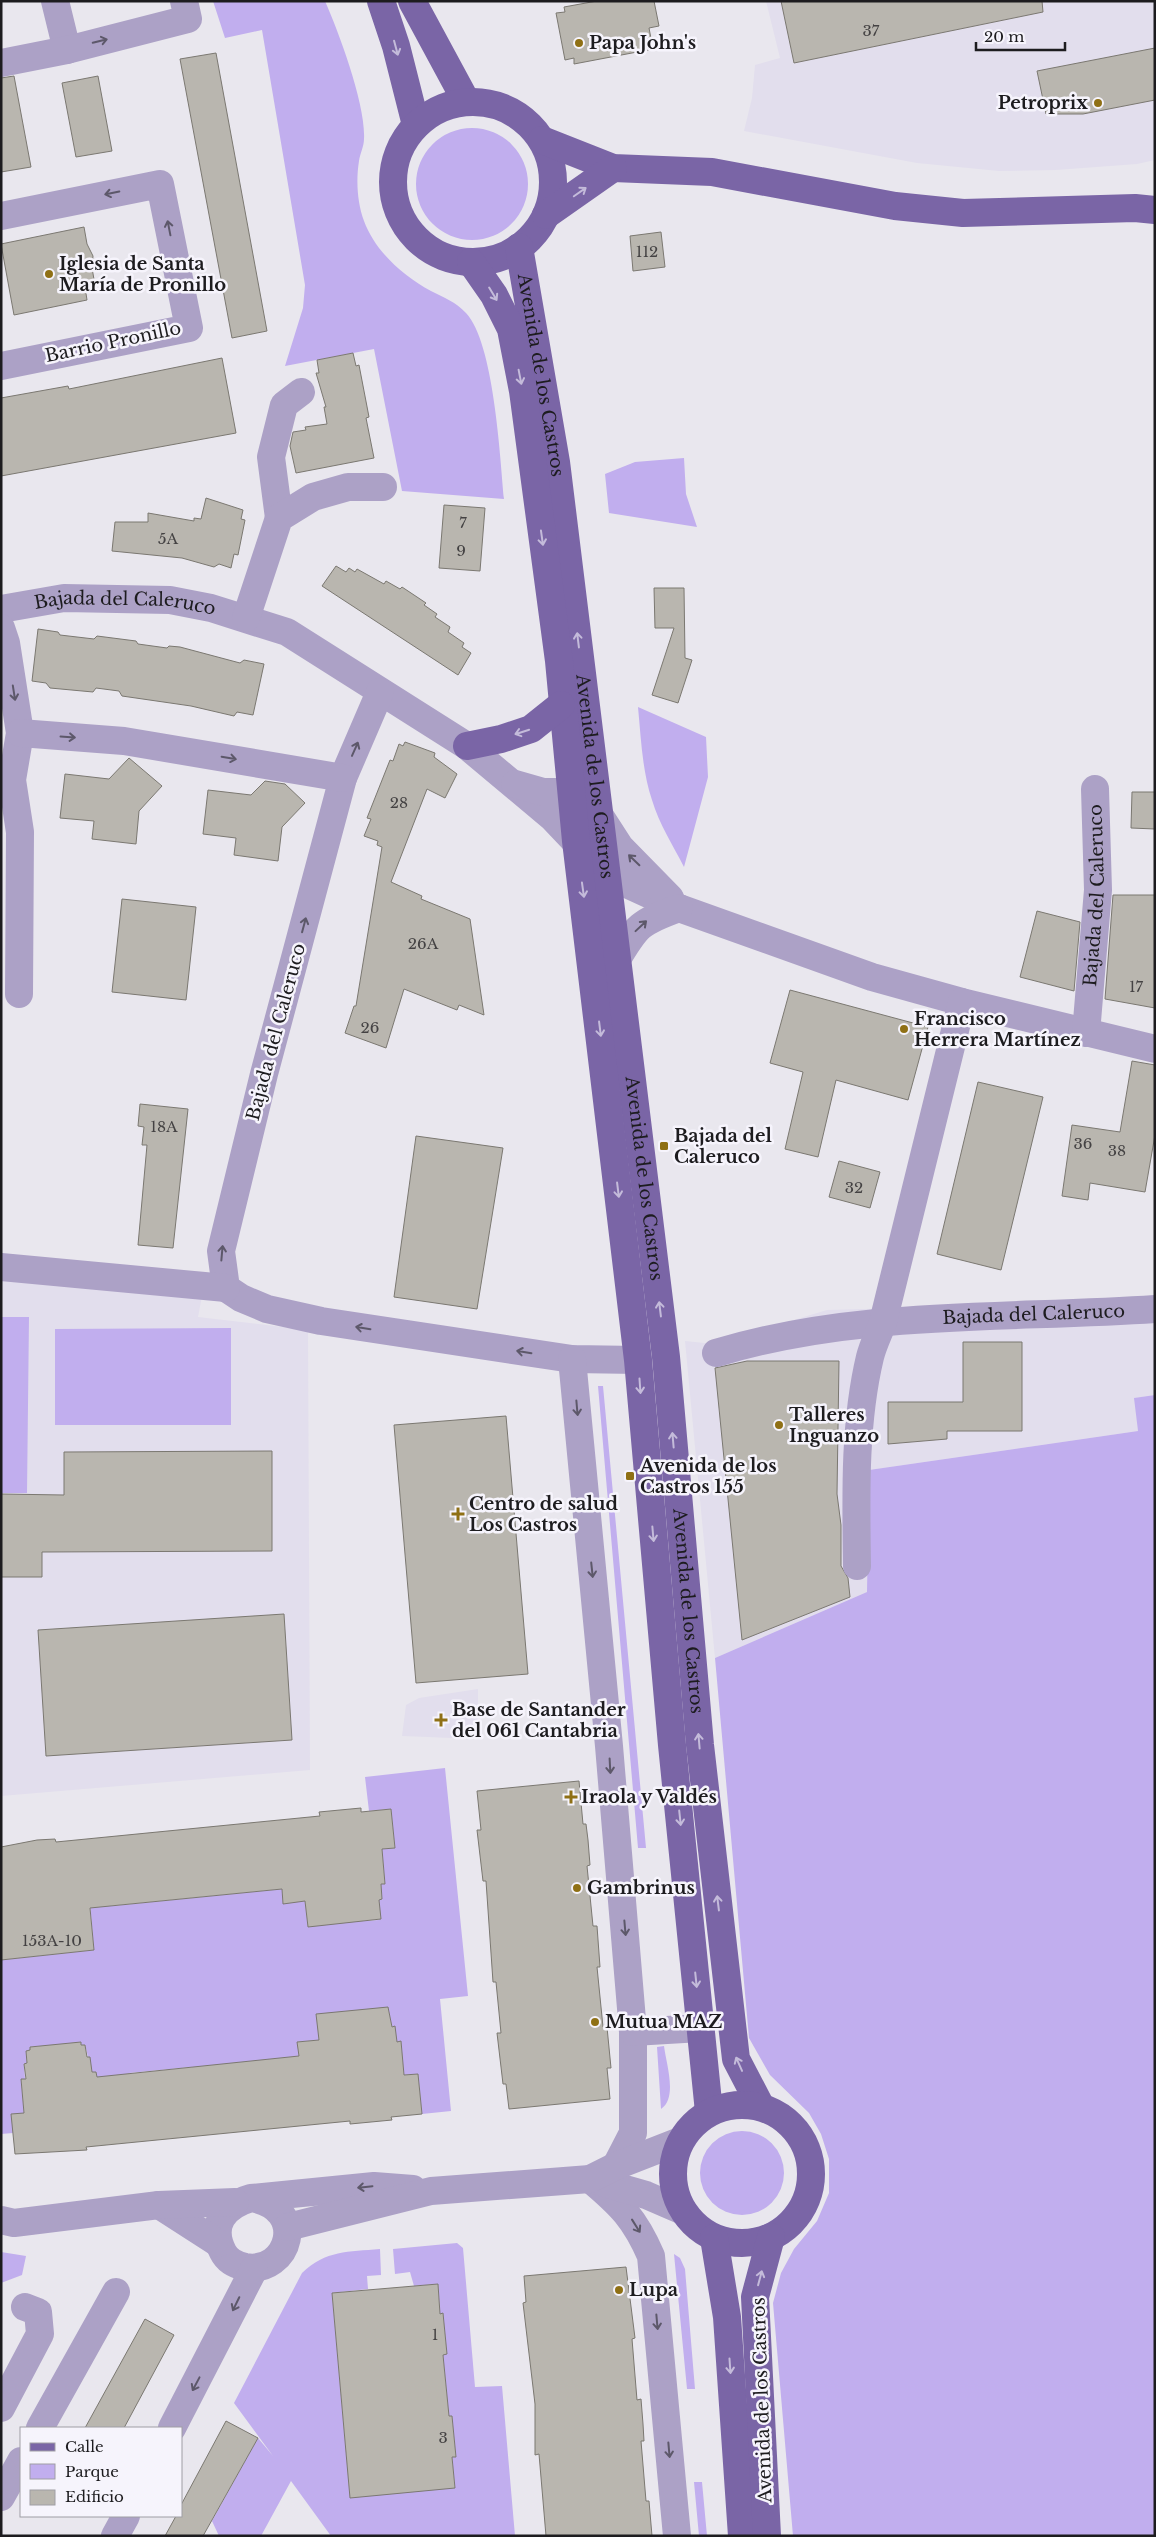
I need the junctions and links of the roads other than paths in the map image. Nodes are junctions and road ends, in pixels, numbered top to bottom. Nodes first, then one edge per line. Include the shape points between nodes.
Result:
1 (56, 1) edge
2 (381, 1) edge
3 (412, 1) edge
4 (186, 10) edge
5 (67, 50) junction
6 (1, 63) edge
7 (466, 101) junction
8 (416, 125) junction
9 (542, 140) junction
10 (613, 168) junction
11 (1148, 206) edge
12 (546, 215) junction
13 (1, 216) edge
14 (519, 247) junction
15 (471, 262) junction
16 (1, 366) edge
17 (301, 392) dead end
18 (383, 487) dead end
19 (279, 518) junction
20 (1, 609) edge
21 (246, 618) junction
22 (1, 628) edge
23 (380, 692) junction
24 (561, 704) junction
25 (20, 733) junction
26 (467, 746) junction
27 (595, 776) junction
28 (343, 778) junction
29 (511, 783) junction
30 (1095, 789) dead end
31 (571, 792) junction
32 (600, 816) junction
33 (576, 841) junction
34 (607, 875) junction
35 (679, 908) junction
36 (616, 961) junction
37 (19, 994) dead end
38 (962, 1002) junction
39 (1086, 1033) junction
40 (1155, 1049) edge
41 (1, 1267) edge
42 (226, 1288) junction
43 (1155, 1308) edge
44 (883, 1322) junction
45 (716, 1353) dead end
46 (572, 1359) junction
47 (638, 1360) junction
48 (857, 1566) dead end
49 (701, 2028) junction
50 (633, 2032) junction
51 (762, 2106) junction
52 (709, 2112) junction
53 (680, 2141) junction
54 (616, 2166) junction
55 (590, 2179) junction
56 (431, 2191) junction
57 (243, 2200) junction
58 (159, 2205) junction
59 (683, 2211) junction
60 (1, 2220) edge
61 (288, 2227) junction
62 (771, 2237) junction
63 (714, 2238) junction
64 (218, 2243) junction
65 (254, 2269) junction
66 (116, 2292) dead end
67 (25, 2307) dead end
68 (1, 2408) edge
69 (41, 2427) edge
70 (173, 2427) edge
71 (20, 2463) edge
72 (1, 2497) edge
73 (126, 2517) edge
74 (116, 2536) edge
75 (677, 2536) edge
76 (742, 2536) edge
77 (768, 2536) edge

1 - 5 street
2 -> 8 main road
3 - 7 main road
5 -> 4 street
5 - 6 street
7 - 8 main road via 439,108
7 - 9 main road via 488,102 509,109 528,122
8 - 15 main road via 402,143 394,166 392,189 398,212 410,232 427,248 448,259
9 - 10 main road
9 - 12 main road via 551,164 553,190
10 - 11 main road via 712,172 895,206 963,213
12 -> 10 main road
12 - 14 main road via 535,233
16 -> 13 street, Barrio Pronillo via 189,328 160,184
14 - 15 main road via 496,259
27 -> 14 main road, Avenida de los Castros via 556,462
15 -> 24 main road, Avenida de los Castros via 494,295 511,329 524,400 559,661
17 - 19 street via 284,405 271,458
18 - 19 street via 348,488 313,497
19 - 21 street
20 - 21 street, Bajada del Caleruco via 64,598 128,598 170,600
21 - 23 street, Bajada del Caleruco via 287,632
22 -> 25 street
23 - 26 street, Bajada del Caleruco
28 -> 23 street, Bajada del Caleruco
24 -> 26 main road via 531,729
24 - 31 main road, Avenida de los Castros
25 -> 28 street via 124,741
25 - 37 street via 12,780 20,832
26 - 29 street, Bajada del Caleruco
27 - 31 street
27 - 32 main road, Avenida de los Castros
42 -> 28 street, Bajada del Caleruco via 221,1251 264,1074
29 - 31 street, Bajada del Caleruco via 543,792
29 - 33 street, Bajada del Caleruco
30 - 39 street, Bajada del Caleruco via 1098,890
31 - 33 main road, Avenida de los Castros
32 - 34 main road, Avenida de los Castros
35 -> 32 street, Bajada del Caleruco via 620,847
33 - 34 street, Bajada del Caleruco
33 -> 47 main road, Avenida de los Castros
34 - 35 street, Bajada del Caleruco
34 - 36 main road, Avenida de los Castros
36 -> 35 street via 644,922
35 - 38 street, Bajada del Caleruco via 872,977
51 -> 36 main road, Avenida de los Castros via 736,2059 700,1745 666,1357
38 - 39 street, Bajada del Caleruco
38 - 44 street
39 - 40 street, Bajada del Caleruco
41 - 42 street
46 -> 42 street via 321,1322 267,1309
43 - 44 street, Bajada del Caleruco
44 - 45 street, Bajada del Caleruco via 760,1339
44 - 48 street via 870,1356 864,1390 856,1483
46 - 47 street
46 -> 50 street
47 -> 49 main road, Avenida de los Castros
49 - 50 street
49 - 52 main road, Avenida de los Castros
50 - 54 street via 633,2133
51 - 52 main road via 735,2104
51 - 62 main road via 783,2117 800,2134 810,2164 811,2180 804,2203 790,2223
52 - 53 main road via 693,2124
53 - 54 street
53 - 59 main road via 673,2175
54 - 55 street
55 - 56 street
55 - 59 street via 646,2195
55 -> 75 street via 628,2213 651,2256
56 -> 57 street via 374,2186
56 - 61 street
57 - 58 street
57 - 61 street via 266,2201 279,2210
57 - 64 street via 224,2213 218,2227
58 - 60 street via 14,2223
58 - 64 street
59 - 63 main road via 696,2227
61 - 65 street via 280,2254 269,2264
62 - 63 main road via 733,2243
77 -> 62 main road, Avenida de los Castros via 756,2297
63 -> 76 main road, Avenida de los Castros via 727,2317
64 - 65 street via 238,2266
65 -> 70 street
66 - 69 street
67 - 68 street via 38,2312 40,2334
71 - 72 street
73 - 74 street

